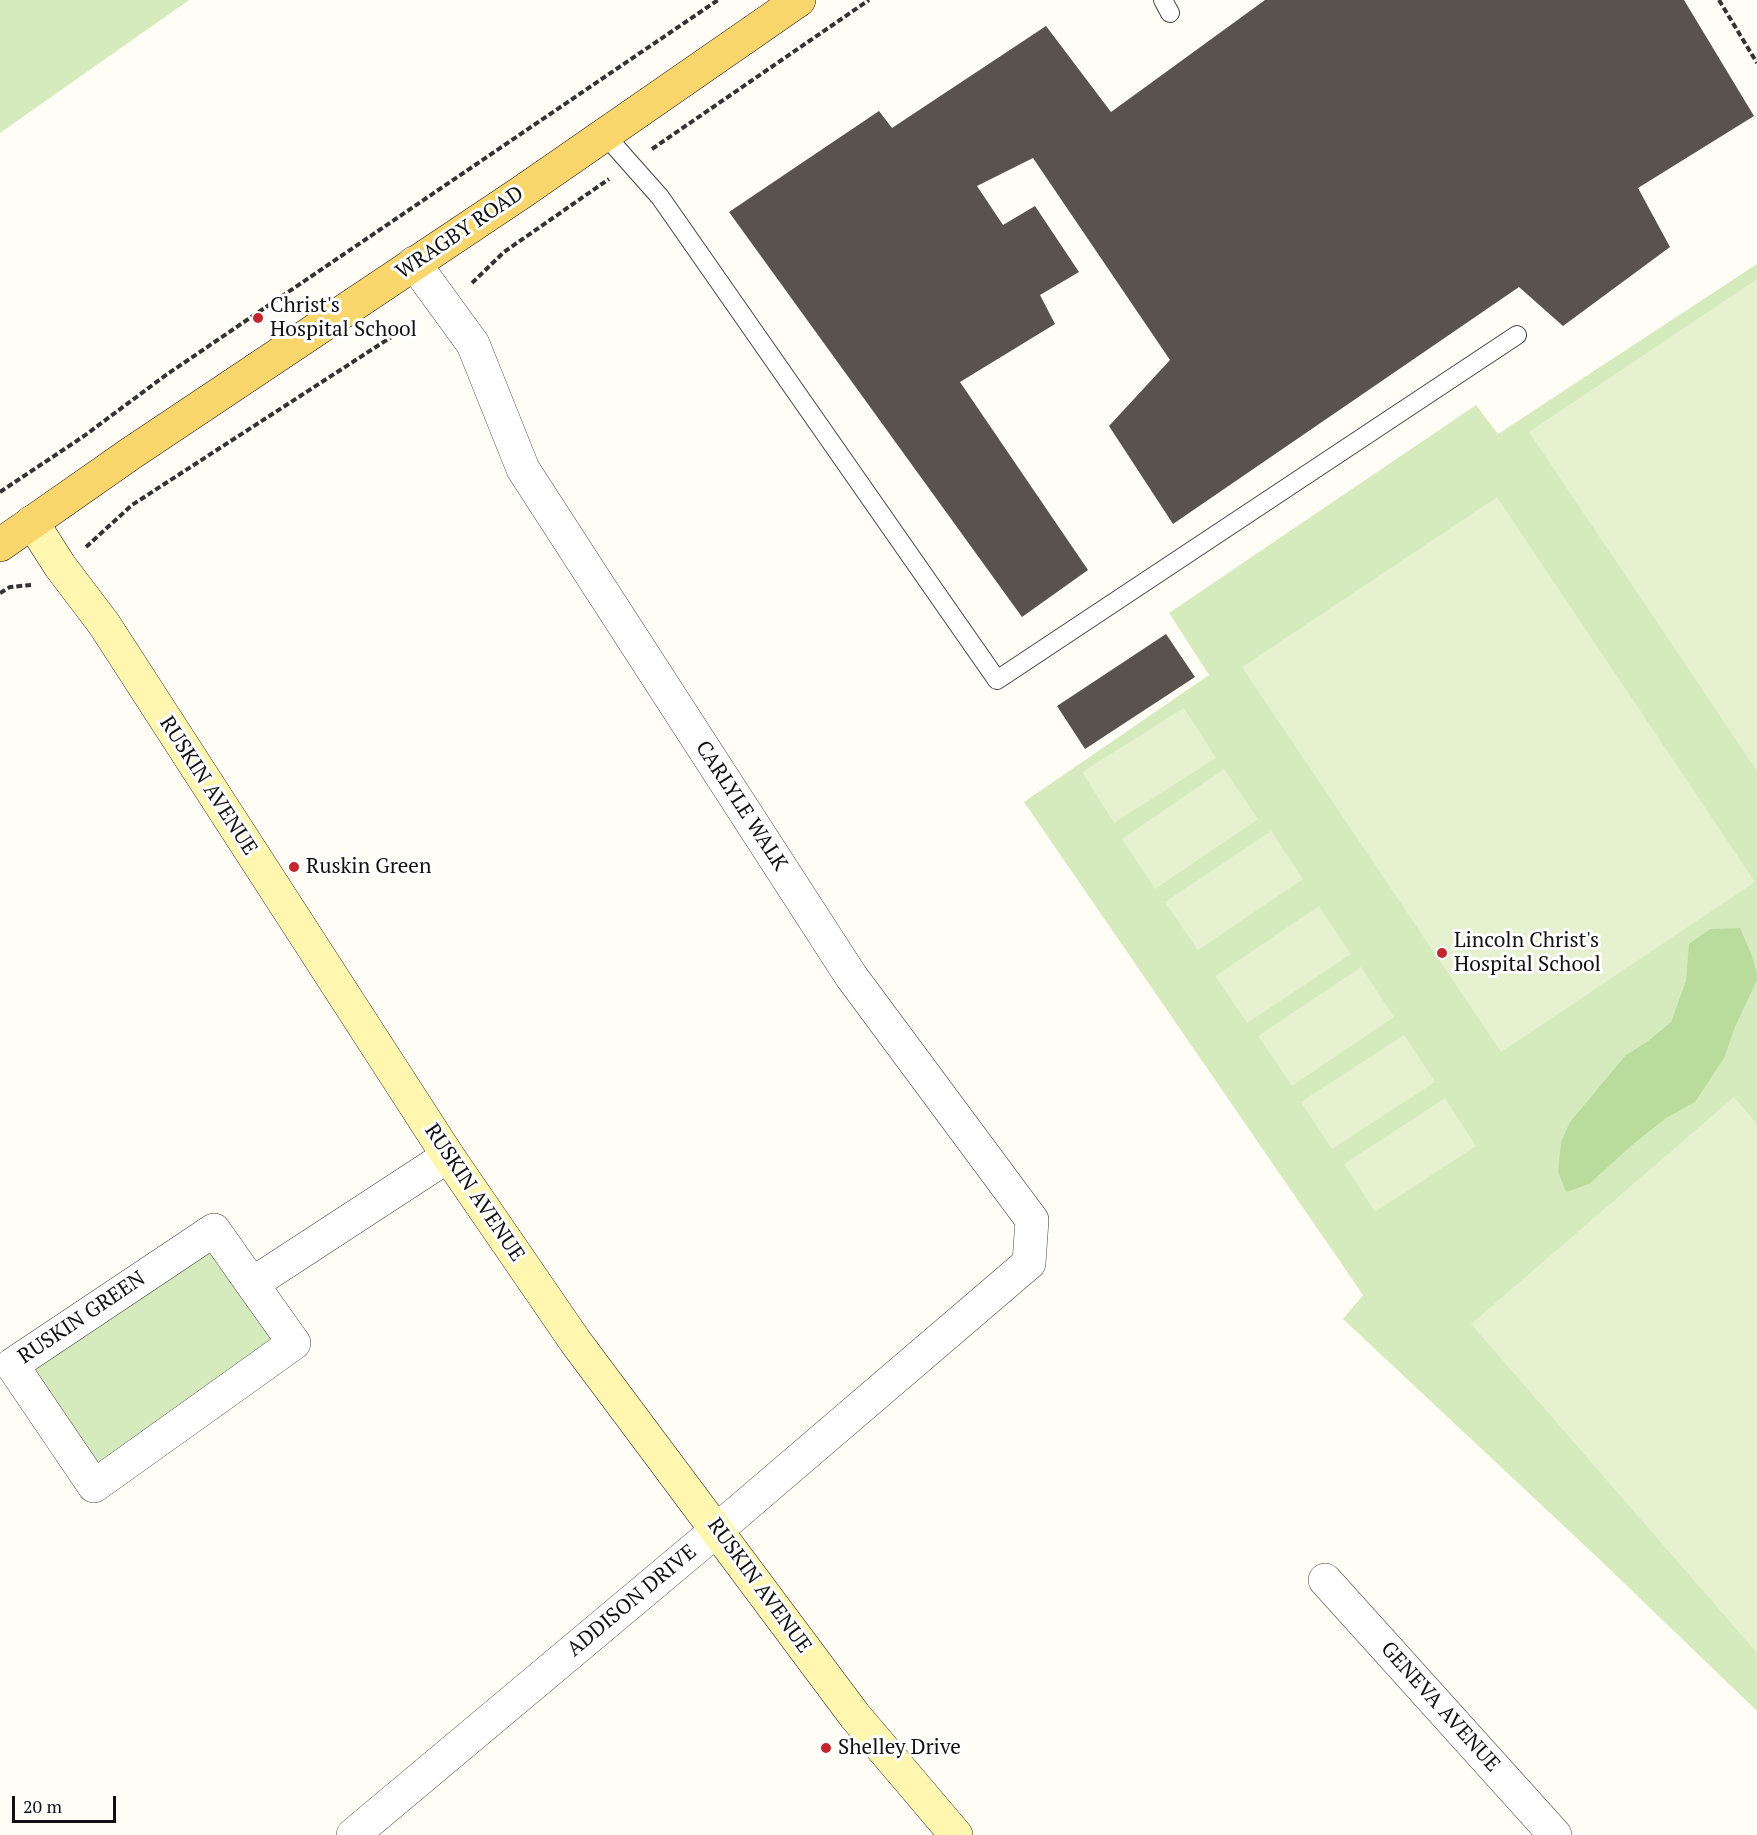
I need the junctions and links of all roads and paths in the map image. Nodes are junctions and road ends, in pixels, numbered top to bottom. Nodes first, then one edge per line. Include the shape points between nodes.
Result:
1 (718, 0) edge
2 (799, 0) edge
3 (869, 0) edge
4 (1719, 0) edge
5 (1757, 63) edge
6 (605, 135) junction
7 (630, 164) junction
8 (414, 263) junction
9 (464, 291) dead end
10 (423, 316) dead end
11 (1516, 335) dead end
12 (0, 492) edge
13 (32, 522) junction
14 (0, 545) edge
15 (83, 550) dead end
16 (34, 584) dead end
17 (0, 593) edge
18 (448, 1156) junction
19 (252, 1284) junction
20 (964, 1318) joint
21 (717, 1530) junction
22 (1325, 1580) dead end
23 (353, 1835) edge
24 (956, 1835) edge
25 (1555, 1835) edge

1 - 12 path
2 - 6 main road, WRAGBY ROAD
3 - 7 path
4 - 5 path
6 - 7 lane
6 - 8 main road, WRAGBY ROAD
7 - 9 path via 504,252
7 - 11 lane via 660,198 997,680
8 - 13 main road, WRAGBY ROAD
8 - 20 street, CARLYLE WALK via 473,344 529,479 851,976 1032,1220 1029,1263
10 - 15 path via 132,505
13 - 14 main road, WRAGBY ROAD
13 - 18 main road, RUSKIN AVENUE via 104,624
16 - 17 path via 10,587
18 - 19 street
18 - 21 main road, RUSKIN AVENUE via 575,1341
19 - 19 street, RUSKIN GREEN via 294,1343 94,1486 12,1365 214,1230
20 - 21 street, ADDISON DRIVE
21 - 23 street, ADDISON DRIVE
21 - 24 main road, RUSKIN AVENUE via 855,1716
22 - 25 street, GENEVA AVENUE

